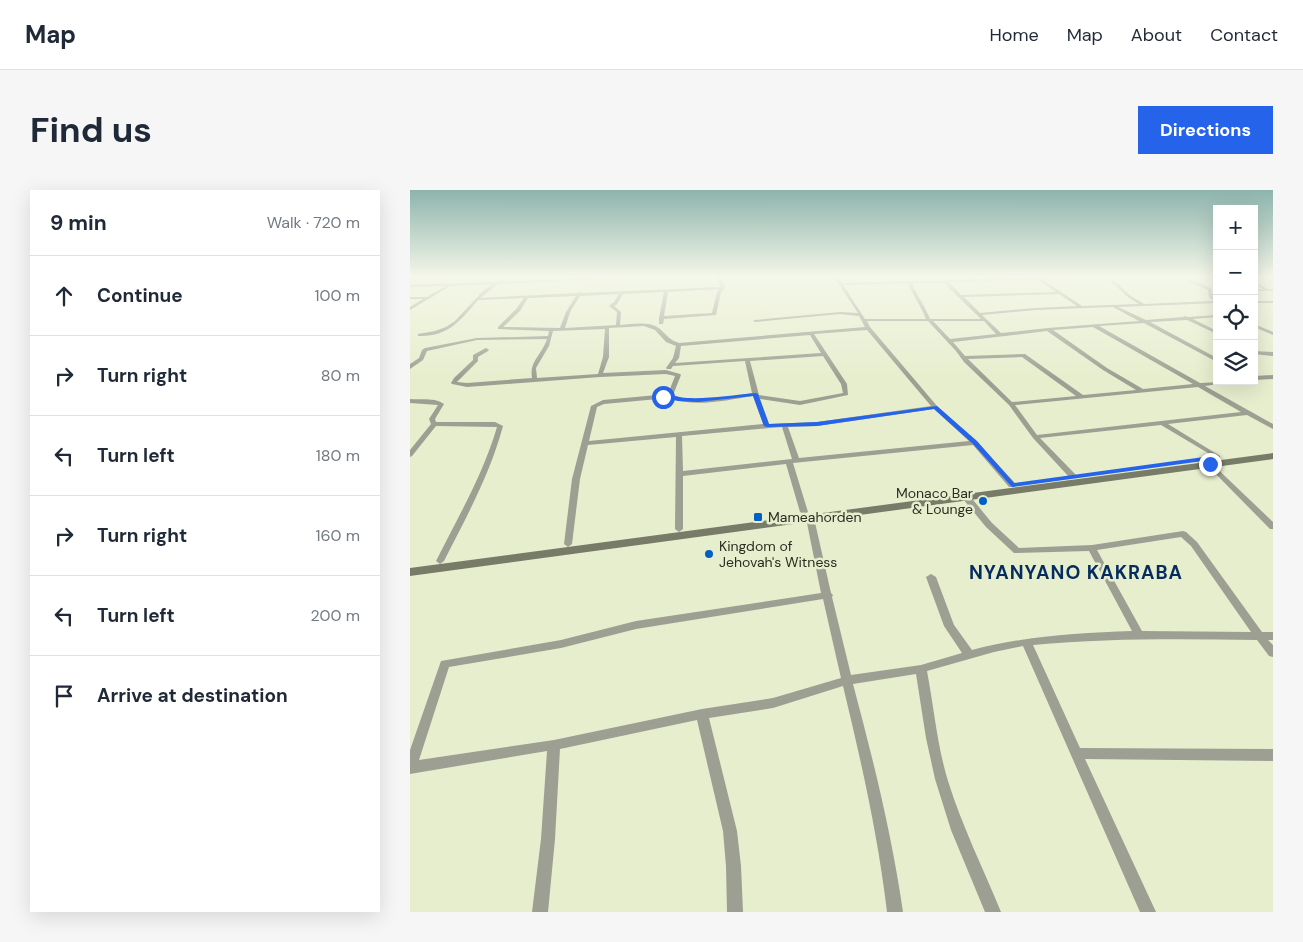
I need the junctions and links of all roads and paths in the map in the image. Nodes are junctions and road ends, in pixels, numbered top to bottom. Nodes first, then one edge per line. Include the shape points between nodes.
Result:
1 (469, 311) edge
2 (517, 311) edge
3 (569, 311) edge
4 (617, 311) edge
5 (663, 311) edge
6 (713, 311) edge
7 (858, 311) edge
8 (925, 311) edge
9 (975, 311) edge
10 (1027, 311) edge
11 (1122, 311) edge
12 (978, 314) junction
13 (1213, 316) edge
14 (862, 317) junction
15 (1184, 317) junction
16 (661, 318) junction
17 (928, 320) junction
18 (984, 320) junction
19 (755, 321) dead end
20 (1142, 321) junction
21 (618, 325) junction
22 (1094, 325) junction
23 (607, 326) junction
24 (1258, 327) edge
25 (868, 328) junction
26 (562, 329) junction
27 (657, 329) junction
28 (1048, 329) junction
29 (552, 330) junction
30 (1213, 331) edge
31 (811, 334) junction
32 (999, 334) junction
33 (1273, 334) edge
34 (420, 335) dead end
35 (549, 337) junction
36 (949, 341) junction
37 (679, 345) junction
38 (486, 350) dead end
39 (1258, 353) edge
40 (825, 354) junction
41 (1273, 354) edge
42 (965, 358) junction
43 (1213, 358) edge
44 (747, 359) junction
45 (672, 365) junction
46 (410, 367) edge
47 (666, 372) junction
48 (600, 375) junction
49 (1273, 377) edge
50 (534, 378) junction
51 (1258, 378) edge
52 (543, 380) junction
53 (527, 381) junction
54 (1213, 384) edge
55 (1199, 385) junction
56 (1142, 391) junction
57 (670, 396) junction
58 (756, 396) junction
59 (1082, 397) junction
60 (410, 401) edge
61 (1012, 404) junction
62 (935, 407) junction
63 (1246, 413) junction
64 (1161, 422) junction
65 (434, 424) junction
66 (784, 425) junction
67 (767, 426) junction
68 (1273, 427) edge
69 (679, 434) junction
70 (1035, 437) junction
71 (585, 443) junction
72 (975, 443) junction
73 (1273, 450) edge
74 (410, 456) edge
75 (1273, 456) edge
76 (1211, 460) junction
77 (792, 461) junction
78 (679, 474) junction
79 (1073, 476) junction
80 (1012, 485) junction
81 (966, 497) junction
82 (807, 515) junction
83 (1272, 525) edge
84 (679, 529) junction
85 (568, 544) junction
86 (1092, 548) junction
87 (440, 560) junction
88 (410, 564) edge
89 (410, 572) edge
90 (932, 577) dead end
91 (828, 595) junction
92 (1139, 635) junction
93 (1260, 636) junction
94 (1273, 636) edge
95 (1026, 642) junction
96 (1273, 653) edge
97 (969, 655) junction
98 (921, 669) junction
99 (848, 680) junction
100 (702, 714) junction
101 (554, 745) junction
102 (1078, 753) junction
103 (1273, 755) edge
104 (410, 767) edge
105 (540, 912) edge
106 (735, 912) edge
107 (895, 912) edge
108 (993, 912) edge
109 (1148, 912) edge

1 - 34 street via 452,326
2 - 29 street via 500,328
3 - 26 street
4 - 21 street
5 - 16 street
6 - 16 street via 712,315
7 - 14 street
8 - 17 street
9 - 12 street
10 - 12 street
11 - 20 street
12 - 18 street
13 - 15 street
14 - 17 street
14 - 19 street via 840,313
14 - 25 street
15 - 20 street
15 - 30 street
16 - 27 street
17 - 18 street
17 - 36 street
18 - 32 street
20 - 22 street
20 - 43 street
21 - 23 street
21 - 27 street via 644,325
22 - 28 street
22 - 55 street
23 - 26 street
23 - 48 street via 606,357
24 - 33 street
25 - 31 street
25 - 62 street
26 - 29 street
27 - 37 street via 668,341
28 - 32 street
28 - 56 street
29 - 35 street
31 - 37 street
31 - 40 street
32 - 36 street
35 - 46 street via 476,339 439,346 425,350 421,359
35 - 50 street via 533,368
36 - 42 street
37 - 45 street
38 - 53 street via 475,356 476,360 454,383 467,386
39 - 41 street
40 - 44 street
40 - 58 street via 844,384 846,394 800,403
42 - 59 street via 1023,356
42 - 61 street
44 - 45 street
44 - 58 street
45 - 47 street
47 - 48 street
47 - 57 street via 678,375
48 - 52 street
49 - 51 street
50 - 52 street
50 - 53 street
52 - 53 street
54 - 55 street
55 - 56 street
55 - 63 street
56 - 59 street
57 - 58 street via 684,400
57 - 71 street via 596,404
58 - 67 street
59 - 61 street
60 - 65 street via 440,403 432,419
61 - 70 street
62 - 66 street via 817,424
62 - 72 street
63 - 64 street
63 - 68 street
64 - 70 street
64 - 76 street
65 - 74 street
65 - 87 street via 500,426 484,474
66 - 67 street
66 - 77 street
67 - 69 street
69 - 71 street
69 - 78 street
70 - 79 street
71 - 85 street via 576,479
72 - 77 street
72 - 80 street
73 - 76 street
75 - 76 street
76 - 79 street
76 - 81 street
76 - 83 street
77 - 78 street
77 - 82 street
78 - 84 street
79 - 80 street
80 - 82 street
81 - 82 street
81 - 86 street via 989,525 1017,551
82 - 84 street
82 - 89 street
82 - 91 street
84 - 85 street
85 - 87 street
86 - 92 street
86 - 93 street via 1183,534 1194,544
87 - 88 street
90 - 97 street via 949,626
91 - 99 street
91 - 104 street via 636,625 561,644 446,664
92 - 93 street
92 - 95 street via 1079,636
93 - 94 street
93 - 96 street
95 - 97 street
95 - 102 street
97 - 98 street
98 - 99 street
98 - 108 street via 940,777 959,835
99 - 100 street via 773,702
99 - 107 street via 872,782
100 - 101 street
100 - 106 street via 728,819 735,862
101 - 104 street
101 - 105 street
102 - 103 street
102 - 109 street

